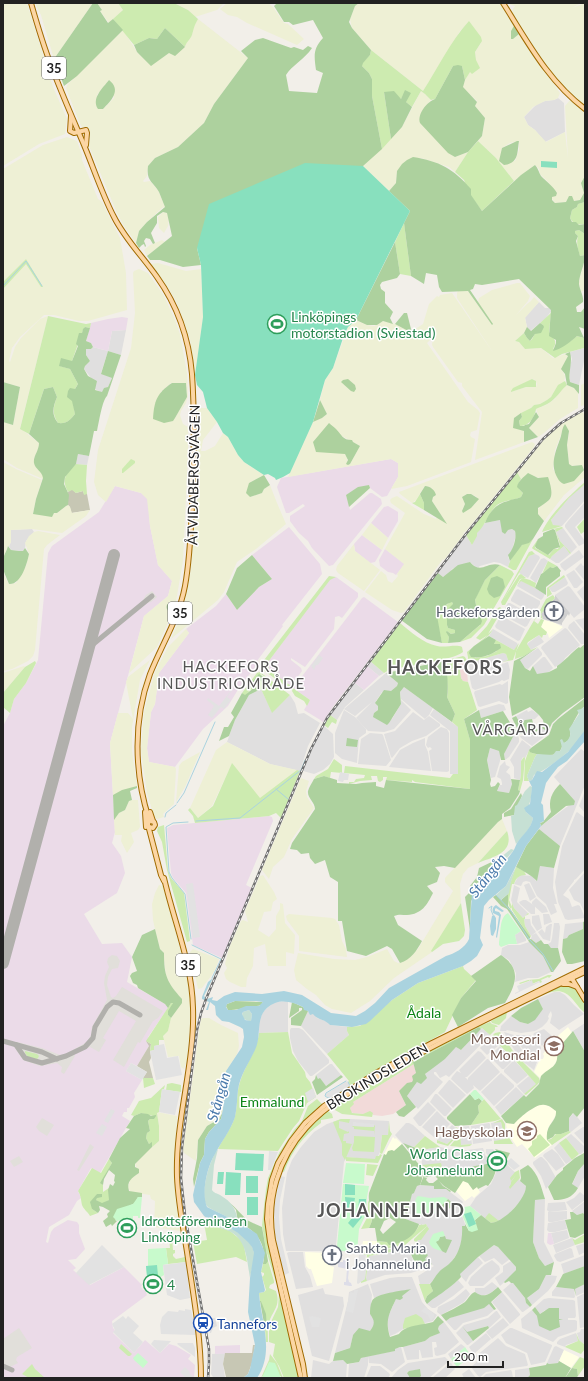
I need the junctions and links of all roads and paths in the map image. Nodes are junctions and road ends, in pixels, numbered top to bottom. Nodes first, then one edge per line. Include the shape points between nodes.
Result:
1 (32, 3) edge
2 (503, 3) edge
3 (585, 109) edge
4 (71, 116) junction
5 (79, 131) junction
6 (86, 145) junction
7 (144, 802) junction
8 (151, 825) junction
9 (153, 844) junction
10 (164, 881) junction
11 (585, 968) edge
12 (585, 972) edge
13 (578, 975) junction
14 (572, 976) junction
15 (558, 985) junction
16 (577, 986) junction
17 (585, 998) edge
18 (203, 1378) edge
19 (301, 1378) edge
20 (305, 1378) edge

1 - 4 main road, 35 via 48,57
1 - 5 main road, 35
2 - 3 main road via 547,72 561,89
4 - 5 main road, 35
4 - 5 main road via 70,129 72,132
5 - 6 main road, 35
5 - 6 main road via 86,130
5 - 7 main road, ÅTVIDABERGSVÄGEN / 35 via 117,223 157,277 174,305 185,334 191,366 193,468 187,569 179,610 150,675 140,714 138,755
6 - 8 main road, ÅTVIDABERGSVÄGEN / 35 via 119,222 159,275 176,304 193,366 195,485 188,578 178,619 149,684 140,732 140,764
7 - 8 main road, ÅTVIDABERGSVÄGEN / 35
7 - 9 main road, ÅTVIDABERGSVÄGEN / 35 via 146,825
8 - 9 main road, ÅTVIDABERGSVÄGEN / 35
8 - 10 main road, ÅTVIDABERGSVÄGEN / 35
9 - 10 main road, ÅTVIDABERGSVÄGEN / 35
10 - 18 main road, ÅTVIDABERGSVÄGEN / 35 via 191,978 193,1018 179,1135 177,1185
11 - 14 main road, BROKINDSLEDEN
12 - 13 main road, BROKINDSLEDEN
13 - 14 main road, BROKINDSLEDEN
13 - 16 main road
14 - 15 main road, BROKINDSLEDEN
14 - 16 main road
14 - 19 main road, BROKINDSLEDEN via 432,1043 371,1076 324,1106 305,1123 291,1141 278,1163 272,1180 268,1224
15 - 16 main road
15 - 20 main road, BROKINDSLEDEN via 433,1046 352,1092 316,1118 294,1142 277,1177 271,1221 273,1240
16 - 17 main road

